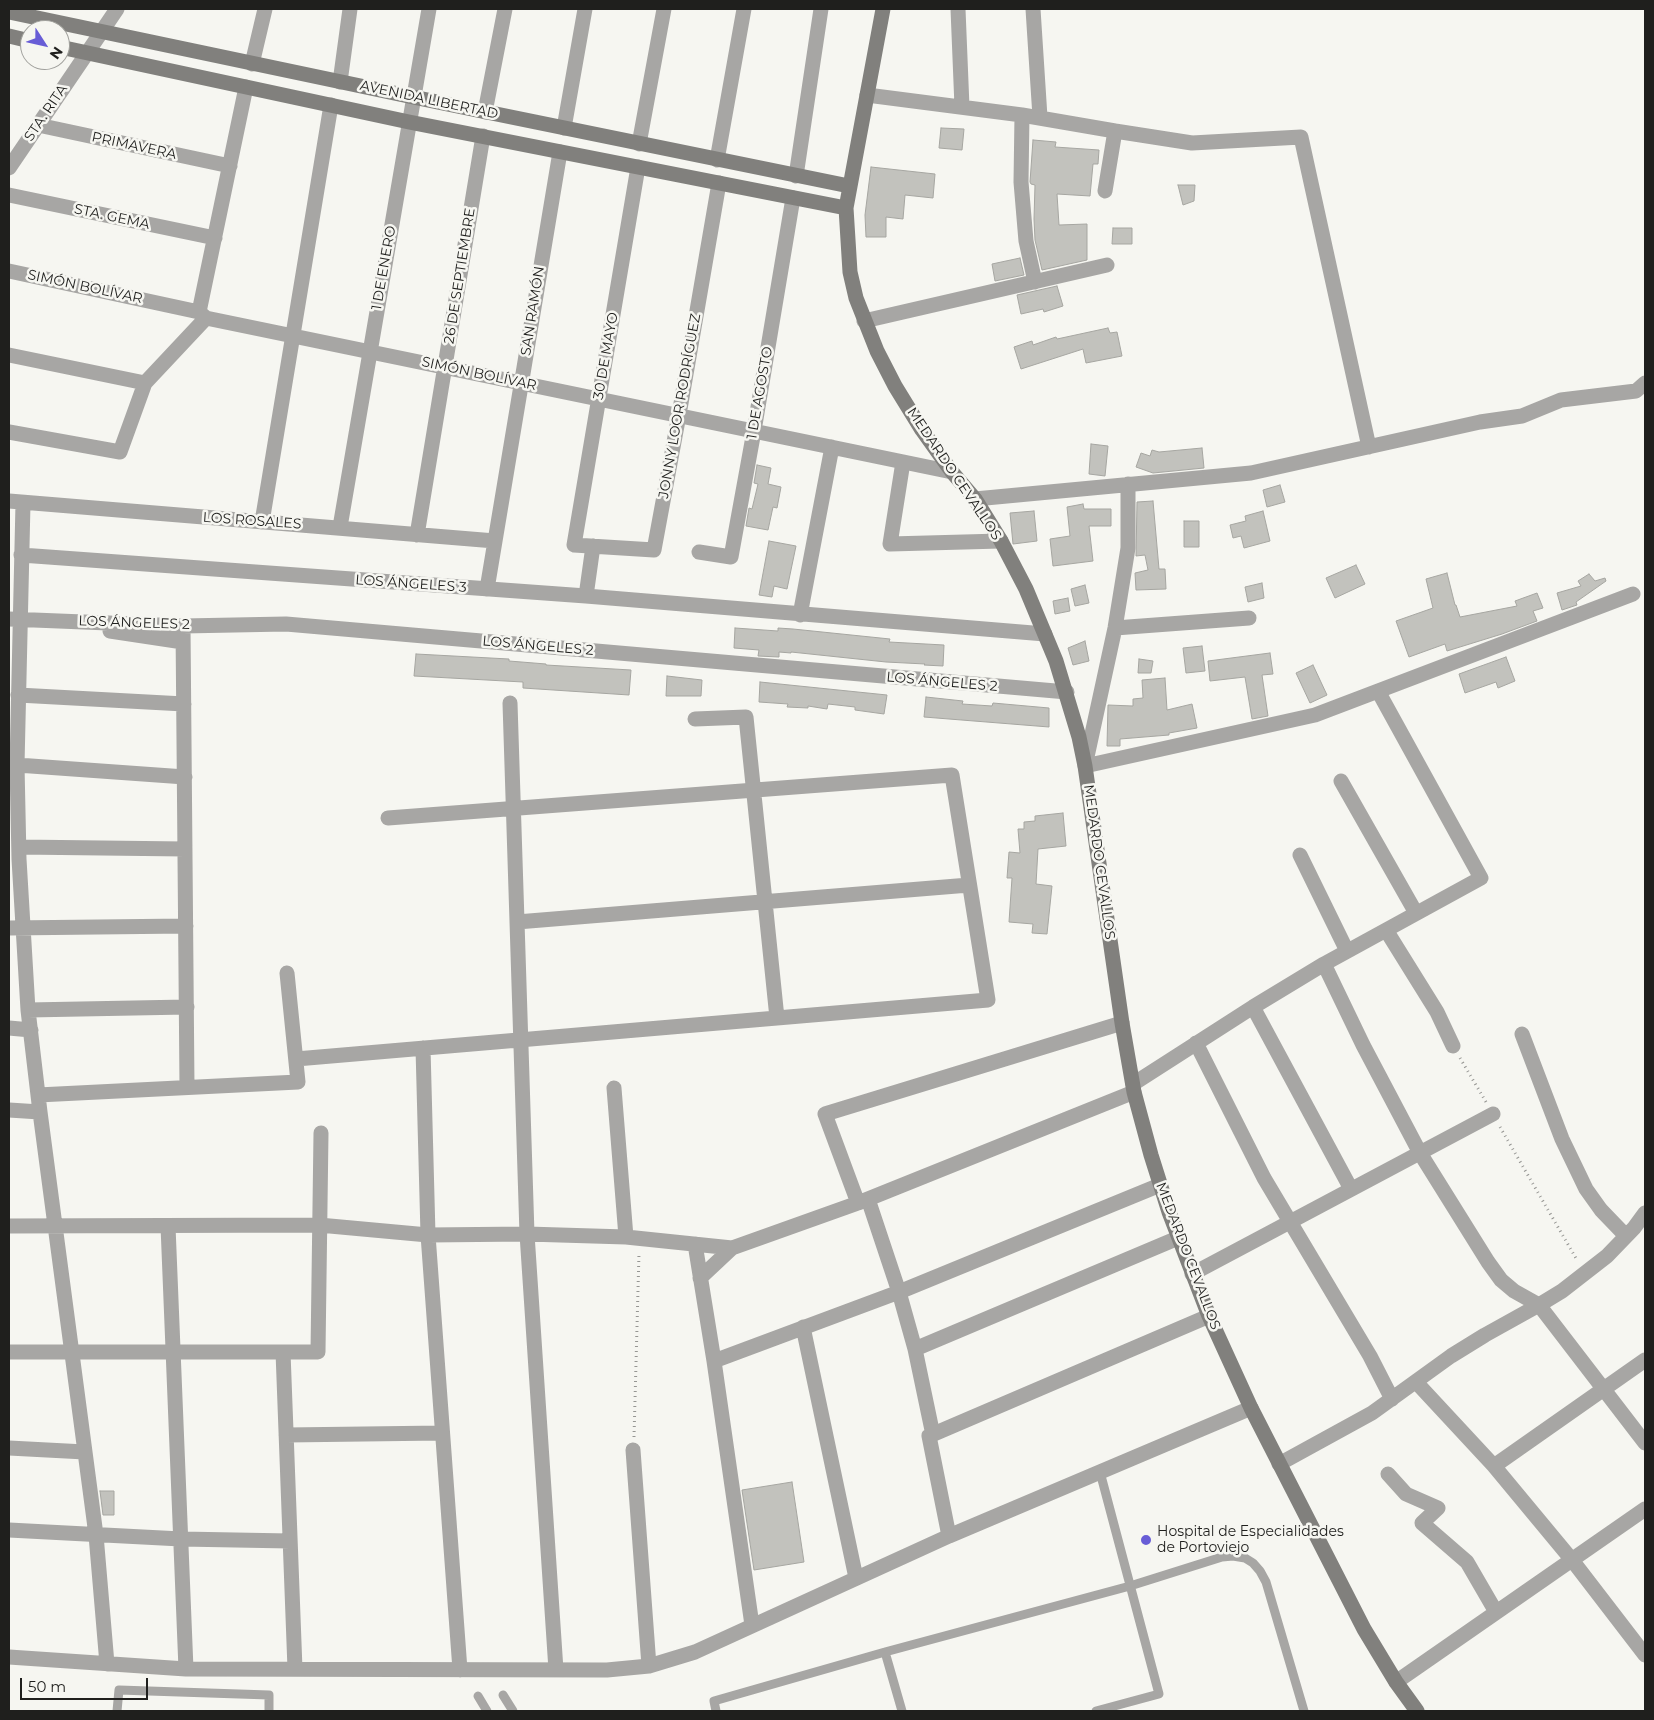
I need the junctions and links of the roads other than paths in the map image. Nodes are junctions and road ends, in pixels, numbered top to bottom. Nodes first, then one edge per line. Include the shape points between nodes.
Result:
1 (117, 9) edge
2 (265, 9) edge
3 (350, 9) edge
4 (429, 9) edge
5 (505, 9) edge
6 (585, 9) edge
7 (664, 9) edge
8 (744, 9) edge
9 (821, 9) edge
10 (884, 9) edge
11 (958, 9) edge
12 (1033, 9) edge
13 (9, 12) edge
14 (51, 15) edge
15 (102, 32) junction
16 (70, 49) edge
17 (87, 53) junction
18 (252, 64) junction
19 (340, 82) junction
20 (246, 87) junction
21 (867, 95) junction
22 (413, 98) junction
23 (331, 105) junction
24 (962, 107) junction
25 (485, 112) junction
26 (1022, 115) junction
27 (1040, 117) junction
28 (409, 122) junction
29 (38, 126) junction
30 (564, 128) junction
31 (1115, 131) junction
32 (482, 136) junction
33 (639, 144) junction
34 (560, 152) junction
35 (717, 160) junction
36 (230, 166) junction
37 (638, 167) junction
38 (9, 168) edge
39 (796, 176) junction
40 (719, 183) junction
41 (849, 186) junction
42 (1105, 191) dead end
43 (9, 195) edge
44 (793, 198) junction
45 (846, 208) junction
46 (215, 238) junction
47 (1108, 265) dead end
48 (9, 271) edge
49 (1035, 282) junction
50 (202, 315) junction
51 (864, 321) junction
52 (292, 336) junction
53 (370, 352) junction
54 (9, 355) edge
55 (445, 367) junction
56 (145, 383) junction
57 (521, 383) junction
58 (1645, 383) edge
59 (599, 399) junction
60 (679, 415) junction
61 (754, 431) junction
62 (9, 432) edge
63 (832, 447) junction
64 (1369, 448) junction
65 (904, 462) junction
66 (952, 472) junction
67 (1128, 484) junction
68 (975, 499) junction
69 (16, 502) edge
70 (262, 522) junction
71 (340, 528) junction
72 (417, 534) junction
73 (495, 541) junction
74 (1001, 541) junction
75 (574, 545) joint
76 (593, 546) junction
77 (699, 552) dead end
78 (21, 555) junction
79 (487, 589) junction
80 (1633, 594) dead end
81 (586, 596) junction
82 (800, 615) junction
83 (1249, 618) dead end
84 (17, 619) edge
85 (183, 626) junction
86 (1114, 628) junction
87 (1045, 634) junction
88 (183, 642) junction
89 (1378, 691) junction
90 (1066, 692) junction
91 (510, 703) dead end
92 (15, 704) edge
93 (184, 704) junction
94 (695, 719) dead end
95 (18, 765) junction
96 (1085, 766) junction
97 (185, 777) junction
98 (1341, 781) dead end
99 (753, 790) junction
100 (514, 808) junction
101 (388, 818) dead end
102 (185, 849) junction
103 (16, 855) edge
104 (1300, 855) dead end
105 (969, 885) junction
106 (765, 902) junction
107 (1416, 913) junction
108 (517, 922) junction
109 (186, 926) junction
110 (16, 928) edge
111 (1386, 930) junction
112 (1347, 952) junction
113 (1324, 964) junction
114 (287, 972) dead end
115 (187, 1007) junction
116 (1253, 1007) junction
117 (28, 1010) junction
118 (777, 1018) junction
119 (1122, 1023) junction
120 (9, 1028) edge
121 (31, 1030) junction
122 (1522, 1034) dead end
123 (1196, 1042) junction
124 (1453, 1046) road end
125 (423, 1048) junction
126 (296, 1060) junction
127 (187, 1088) junction
128 (614, 1088) dead end
129 (1134, 1088) junction
130 (38, 1095) junction
131 (9, 1110) edge
132 (40, 1112) junction
133 (1493, 1114) road end
134 (321, 1133) dead end
135 (1420, 1153) junction
136 (1160, 1185) junction
137 (1351, 1189) junction
138 (863, 1201) junction
139 (1645, 1213) edge
140 (1290, 1222) junction
141 (319, 1225) junction
142 (9, 1226) edge
143 (55, 1226) junction
144 (168, 1226) junction
145 (527, 1234) junction
146 (428, 1235) junction
147 (1626, 1236) junction
148 (633, 1237) junction
149 (1178, 1238) junction
150 (694, 1244) junction
151 (732, 1248) junction
152 (1192, 1274) junction
153 (700, 1278) junction
154 (899, 1292) junction
155 (1539, 1306) junction
156 (1209, 1316) junction
157 (803, 1327) junction
158 (915, 1349) junction
159 (9, 1352) edge
160 (71, 1352) junction
161 (173, 1352) junction
162 (283, 1352) junction
163 (1645, 1360) edge
164 (714, 1361) junction
165 (1416, 1382) junction
166 (1603, 1388) junction
167 (1392, 1399) junction
168 (1251, 1408) junction
169 (442, 1433) junction
170 (286, 1435) junction
171 (933, 1435) junction
172 (1645, 1443) edge
173 (9, 1448) edge
174 (633, 1450) road end
175 (85, 1452) junction
176 (1279, 1464) junction
177 (1494, 1466) junction
178 (1100, 1472) junction
179 (1388, 1474) dead end
180 (1645, 1509) edge
181 (9, 1530) edge
182 (96, 1535) junction
183 (949, 1536) junction
184 (181, 1539) junction
185 (290, 1541) junction
186 (1572, 1560) junction
187 (856, 1578) junction
188 (1130, 1586) junction
189 (1496, 1612) junction
190 (752, 1625) junction
191 (885, 1652) junction
192 (1645, 1655) edge
193 (9, 1657) edge
194 (107, 1664) junction
195 (649, 1666) junction
196 (186, 1669) junction
197 (295, 1669) junction
198 (460, 1670) junction
199 (556, 1670) junction
200 (1396, 1682) junction
201 (504, 1695) dead end
202 (478, 1696) dead end
203 (117, 1711) edge
204 (269, 1711) edge
205 (487, 1711) edge
206 (513, 1711) edge
207 (716, 1711) edge
208 (902, 1711) edge
209 (1096, 1711) edge
210 (1304, 1711) edge
211 (1417, 1711) edge

1 - 15 street, STA. RITA
2 - 18 street
3 - 19 street
4 - 22 street, 1 DE ENERO
5 - 25 street
6 - 30 street
7 - 33 street
8 - 35 street
9 - 39 street
10 - 21 street, MEDARDO CEVALLOS
11 - 24 street
12 - 27 street
13 - 14 street, AVENIDA LIBERTAD
14 - 15 street, AVENIDA LIBERTAD
15 - 17 street, STA. RITA
15 - 18 street, AVENIDA LIBERTAD
16 - 17 street, AVENIDA LIBERTAD
17 - 20 street, AVENIDA LIBERTAD
17 - 29 street, STA. RITA
18 - 19 street, AVENIDA LIBERTAD
19 - 22 street, AVENIDA LIBERTAD
20 - 23 street, AVENIDA LIBERTAD
20 - 36 street
21 - 24 street
21 - 41 street, MEDARDO CEVALLOS
22 - 25 street, AVENIDA LIBERTAD
22 - 28 street, 1 DE ENERO
23 - 28 street, AVENIDA LIBERTAD
23 - 52 street
24 - 26 street
25 - 30 street, AVENIDA LIBERTAD
26 - 27 street
26 - 49 street via 1021,182 1026,241
27 - 31 street
28 - 32 street, AVENIDA LIBERTAD
28 - 53 street, 1 DE ENERO
29 - 36 street, PRIMAVERA
29 - 38 street, STA. RITA
30 - 33 street, AVENIDA LIBERTAD
31 - 42 street
31 - 64 street via 1192,143 1300,137
32 - 34 street, AVENIDA LIBERTAD
32 - 55 street, 26 DE SEPTIEMBRE
33 - 35 street, AVENIDA LIBERTAD
34 - 37 street, AVENIDA LIBERTAD
34 - 57 street, SAN RAMÓN
35 - 39 street, AVENIDA LIBERTAD
36 - 46 street
37 - 40 street, AVENIDA LIBERTAD
37 - 59 street, 30 DE MAYO
39 - 41 street, AVENIDA LIBERTAD
40 - 44 street, AVENIDA LIBERTAD
40 - 60 street, JONNY LOOR RODRÍGUEZ
41 - 45 street, MEDARDO CEVALLOS
43 - 46 street, STA. GEMA
44 - 45 street, AVENIDA LIBERTAD
44 - 61 street, 1 DE AGOSTO
45 - 51 street, MEDARDO CEVALLOS via 850,272
46 - 50 street
47 - 49 street
48 - 50 street, SIMÓN BOLÍVAR
49 - 51 street
50 - 52 street, SIMÓN BOLÍVAR
50 - 56 street
51 - 66 street, MEDARDO CEVALLOS via 895,386
52 - 53 street, SIMÓN BOLÍVAR
52 - 70 street
53 - 55 street, SIMÓN BOLÍVAR
53 - 71 street, 1 DE ENERO
54 - 56 street
55 - 57 street, SIMÓN BOLÍVAR
55 - 72 street, 26 DE SEPTIEMBRE
56 - 62 street via 120,452
57 - 59 street, SIMÓN BOLÍVAR
57 - 73 street, SAN RAMÓN
58 - 64 street via 1636,391 1561,400 1522,416 1480,422
59 - 60 street, SIMÓN BOLÍVAR
59 - 75 street, 30 DE MAYO
60 - 61 street, SIMÓN BOLÍVAR
60 - 76 street, JONNY LOOR RODRÍGUEZ via 654,550
61 - 63 street, SIMÓN BOLÍVAR
61 - 77 street, 1 DE AGOSTO via 731,557
63 - 65 street, SIMÓN BOLÍVAR
63 - 82 street
64 - 67 street via 1251,473
65 - 66 street, SIMÓN BOLÍVAR
65 - 74 street via 890,544
66 - 68 street, MEDARDO CEVALLOS
67 - 68 street
67 - 86 street via 1128,548
68 - 74 street, MEDARDO CEVALLOS
69 - 70 street, LOS ROSALES
69 - 78 street
70 - 71 street, LOS ROSALES
71 - 72 street, LOS ROSALES
72 - 73 street, LOS ROSALES
73 - 79 street, SAN RAMÓN
74 - 87 street, MEDARDO CEVALLOS
75 - 76 street, JONNY LOOR RODRÍGUEZ
76 - 81 street
78 - 79 street, LOS ÁNGELES 3
78 - 84 street
79 - 81 street, LOS ÁNGELES 3
80 - 89 street
81 - 82 street, LOS ÁNGELES 3
82 - 87 street, LOS ÁNGELES 3
83 - 86 street
84 - 85 street, LOS ÁNGELES 2
84 - 88 street
84 - 92 street
85 - 88 street
85 - 90 street, LOS ÁNGELES 2 via 286,624
86 - 96 street
87 - 90 street, MEDARDO CEVALLOS
88 - 93 street
89 - 96 street via 1314,715
89 - 107 street via 1481,878
90 - 96 street, MEDARDO CEVALLOS
91 - 100 street
92 - 93 street
92 - 95 street
93 - 97 street
94 - 99 street via 746,717
95 - 97 street
95 - 103 street
96 - 119 street, MEDARDO CEVALLOS
97 - 102 street
98 - 107 street
99 - 100 street
99 - 105 street via 952,775
99 - 106 street
100 - 101 street
100 - 108 street
102 - 103 street
102 - 109 street
103 - 110 street
104 - 112 street
105 - 106 street
105 - 118 street via 988,1000
106 - 108 street
106 - 118 street
107 - 111 street
108 - 145 street
109 - 110 street
109 - 115 street
110 - 117 street
111 - 112 street
111 - 124 street via 1437,1012
112 - 113 street
113 - 116 street
113 - 135 street
114 - 126 street
115 - 117 street
115 - 127 street
116 - 123 street
116 - 137 street
117 - 121 street
118 - 125 street
119 - 129 street, MEDARDO CEVALLOS
119 - 138 street via 825,1114
120 - 121 street
121 - 130 street
122 - 147 street via 1562,1139 1586,1189
123 - 129 street
123 - 140 street via 1264,1178
125 - 126 street
125 - 146 street
126 - 127 street via 298,1082
127 - 130 street
128 - 148 street
129 - 136 street, MEDARDO CEVALLOS
129 - 138 street
130 - 132 street
131 - 132 street
132 - 143 street
133 - 135 street
134 - 141 street
135 - 137 street
135 - 155 street via 1501,1280
136 - 149 street, MEDARDO CEVALLOS
136 - 154 street
137 - 140 street
138 - 151 street
138 - 154 street
139 - 147 street
140 - 152 street
140 - 167 street
141 - 144 street
141 - 146 street
141 - 162 street via 318,1352
142 - 143 street
143 - 144 street
143 - 160 street
144 - 161 street
145 - 146 street
145 - 148 street
145 - 199 street
146 - 169 street
147 - 155 street via 1585,1274
148 - 150 street
149 - 152 street, MEDARDO CEVALLOS
149 - 158 street
150 - 151 street
150 - 153 street
151 - 153 street
152 - 156 street, MEDARDO CEVALLOS
153 - 164 street
154 - 157 street
154 - 158 street
155 - 165 street via 1478,1339
155 - 166 street
156 - 168 street, MEDARDO CEVALLOS
156 - 171 street
157 - 164 street
157 - 187 street
158 - 171 street
159 - 160 street
160 - 161 street
160 - 175 street
161 - 162 street
161 - 184 street
162 - 170 street
163 - 166 street
164 - 190 street
165 - 167 street
165 - 177 street
166 - 172 street
166 - 177 street
167 - 176 street
168 - 176 street, MEDARDO CEVALLOS
168 - 178 street
169 - 170 street
169 - 198 street
170 - 185 street
171 - 183 street via 929,1436
173 - 175 street
174 - 195 street
175 - 182 street
176 - 200 street, MEDARDO CEVALLOS via 1364,1629
177 - 186 street
178 - 183 street
178 - 188 lane
179 - 189 street via 1406,1494 1438,1508 1422,1523 1467,1562
180 - 186 street
181 - 182 street
182 - 184 street
182 - 194 street
183 - 187 street
184 - 185 street
184 - 196 street
185 - 197 street
186 - 189 street
186 - 192 street
187 - 190 street
188 - 191 lane
188 - 209 lane via 1159,1694
188 - 210 lane via 1222,1557 1245,1558 1253,1563 1266,1582
189 - 200 street
190 - 195 street via 695,1652
191 - 207 lane via 714,1701
191 - 208 lane
193 - 194 street
194 - 196 street
195 - 199 street via 615,1670
196 - 197 street
197 - 198 street
198 - 199 street
200 - 211 street, MEDARDO CEVALLOS
201 - 206 lane
202 - 205 lane
203 - 204 lane via 119,1690 269,1695

